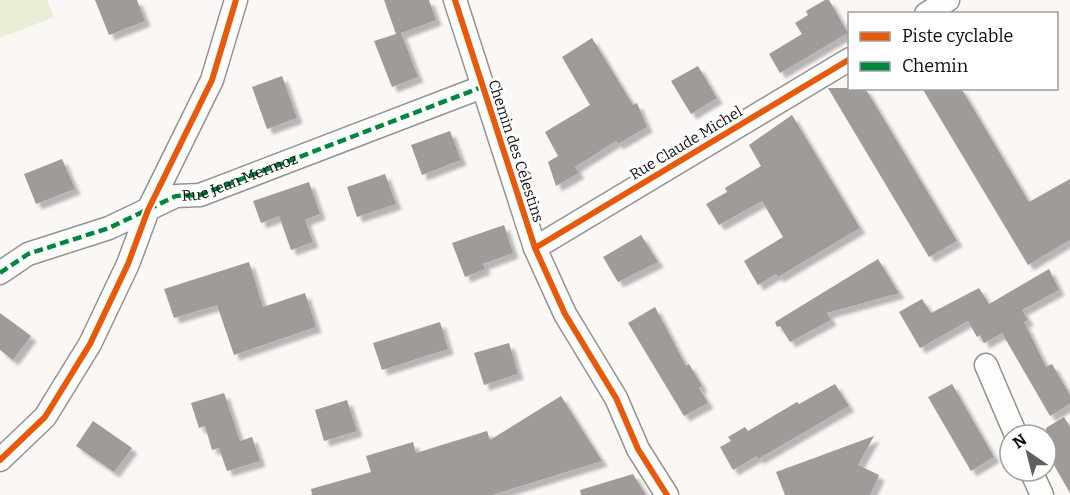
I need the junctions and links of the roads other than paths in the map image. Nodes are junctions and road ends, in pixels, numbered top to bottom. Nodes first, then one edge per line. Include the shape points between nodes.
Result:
1 (236, 0) edge
2 (454, 0) edge
3 (948, 0) edge
4 (929, 12) edge
5 (848, 60) edge
6 (482, 87) junction
7 (148, 210) junction
8 (535, 248) junction
9 (0, 273) edge
10 (986, 365) dead end
11 (1011, 423) edge
12 (0, 460) edge
13 (667, 495) edge

1 - 7 street via 212,80
2 - 6 street, Chemin des Célestins
3 - 4 street
5 - 8 street, Rue Claude Michel
6 - 7 street, Rue Jean Mermoz via 200,195 176,196
6 - 8 street, Chemin des Célestins
7 - 9 street, Rue Jean Mermoz via 109,228 28,254
7 - 12 street via 128,264 90,344 58,398 26,437
8 - 13 street, Chemin des Célestins via 565,314 616,398 638,449
10 - 11 street

